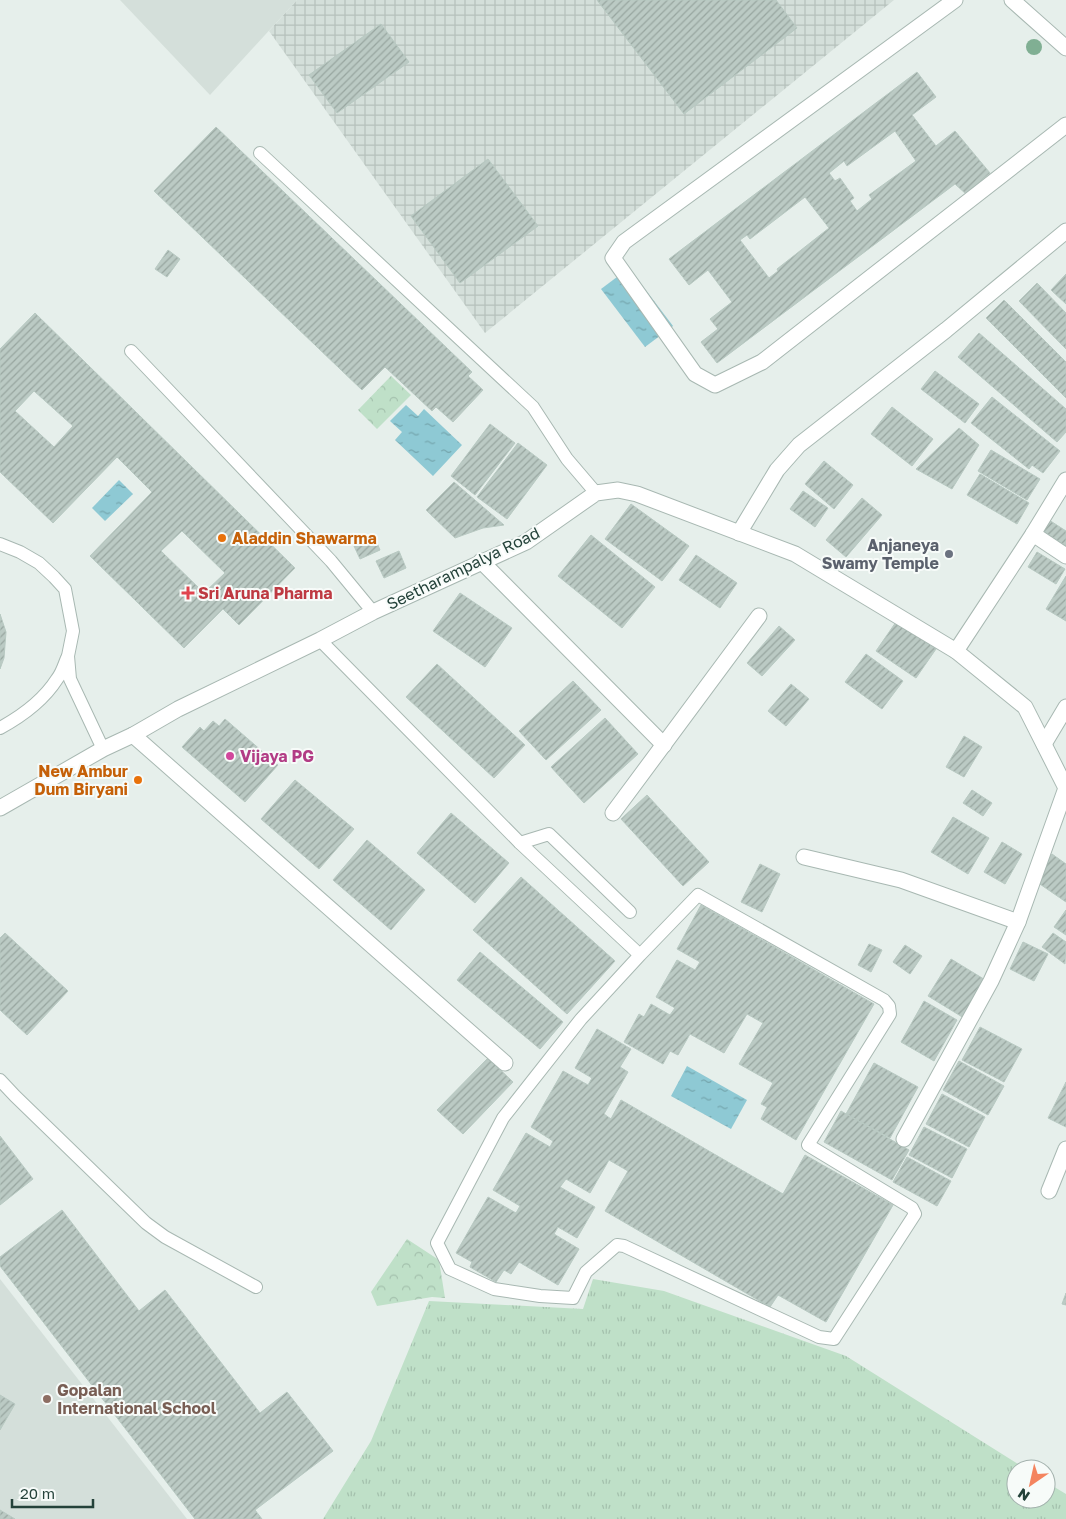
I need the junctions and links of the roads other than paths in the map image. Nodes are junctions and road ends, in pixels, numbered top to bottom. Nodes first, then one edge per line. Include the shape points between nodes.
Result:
1 (955, 0) edge
2 (1012, 0) edge
3 (1066, 48) edge
4 (1066, 125) edge
5 (260, 153) dead end
6 (1066, 231) edge
7 (131, 351) dead end
8 (1066, 480) edge
9 (596, 493) junction
10 (739, 533) junction
11 (1033, 534) junction
12 (0, 544) edge
13 (1066, 556) edge
14 (481, 562) junction
15 (373, 612) junction
16 (759, 616) dead end
17 (320, 640) junction
18 (956, 650) junction
19 (68, 656) junction
20 (1066, 707) edge
21 (0, 728) edge
22 (133, 735) junction
23 (1044, 744) junction
24 (664, 745) junction
25 (102, 749) junction
26 (1066, 788) edge
27 (0, 808) edge
28 (613, 812) dead end
29 (520, 843) junction
30 (804, 857) dead end
31 (630, 912) dead end
32 (1018, 922) junction
33 (640, 955) junction
34 (504, 1063) dead end
35 (0, 1080) edge
36 (904, 1139) dead end
37 (1066, 1149) edge
38 (1049, 1190) dead end
39 (256, 1287) dead end

1 - 4 street via 624,242 614,258 695,374 715,385 762,362
2 - 3 street
5 - 9 lane via 533,407 567,459
6 - 10 street via 798,445 777,470
7 - 15 lane via 331,561
8 - 11 street
9 - 10 street, Seetharampalya Road via 618,490 637,494
9 - 14 street, Seetharampalya Road via 526,542
10 - 18 street, Seetharampalya Road via 795,554
11 - 13 street
11 - 18 street
12 - 19 lane via 39,563 65,590 73,631
14 - 15 street, Seetharampalya Road
14 - 24 street
15 - 17 street, Seetharampalya Road
16 - 24 street
17 - 22 street, Seetharampalya Road
17 - 29 lane
18 - 23 street, Seetharampalya Road via 1025,708
19 - 21 lane via 58,679 38,702
19 - 25 lane via 70,679
20 - 23 street
22 - 25 street, Seetharampalya Road
22 - 34 street
23 - 26 street, Seetharampalya Road
24 - 28 street
25 - 27 street, Seetharampalya Road
26 - 32 street
29 - 31 lane via 548,834
29 - 33 lane
30 - 32 street via 901,880
32 - 36 street via 991,981
33 - 33 lane via 698,895 884,1000 889,1006 890,1014 808,1145 912,1208 915,1214 834,1339 819,1337 624,1246 617,1245 586,1272 573,1298 494,1289 450,1269 437,1243 503,1118 581,1019
35 - 39 lane via 146,1223 165,1237
37 - 38 street

